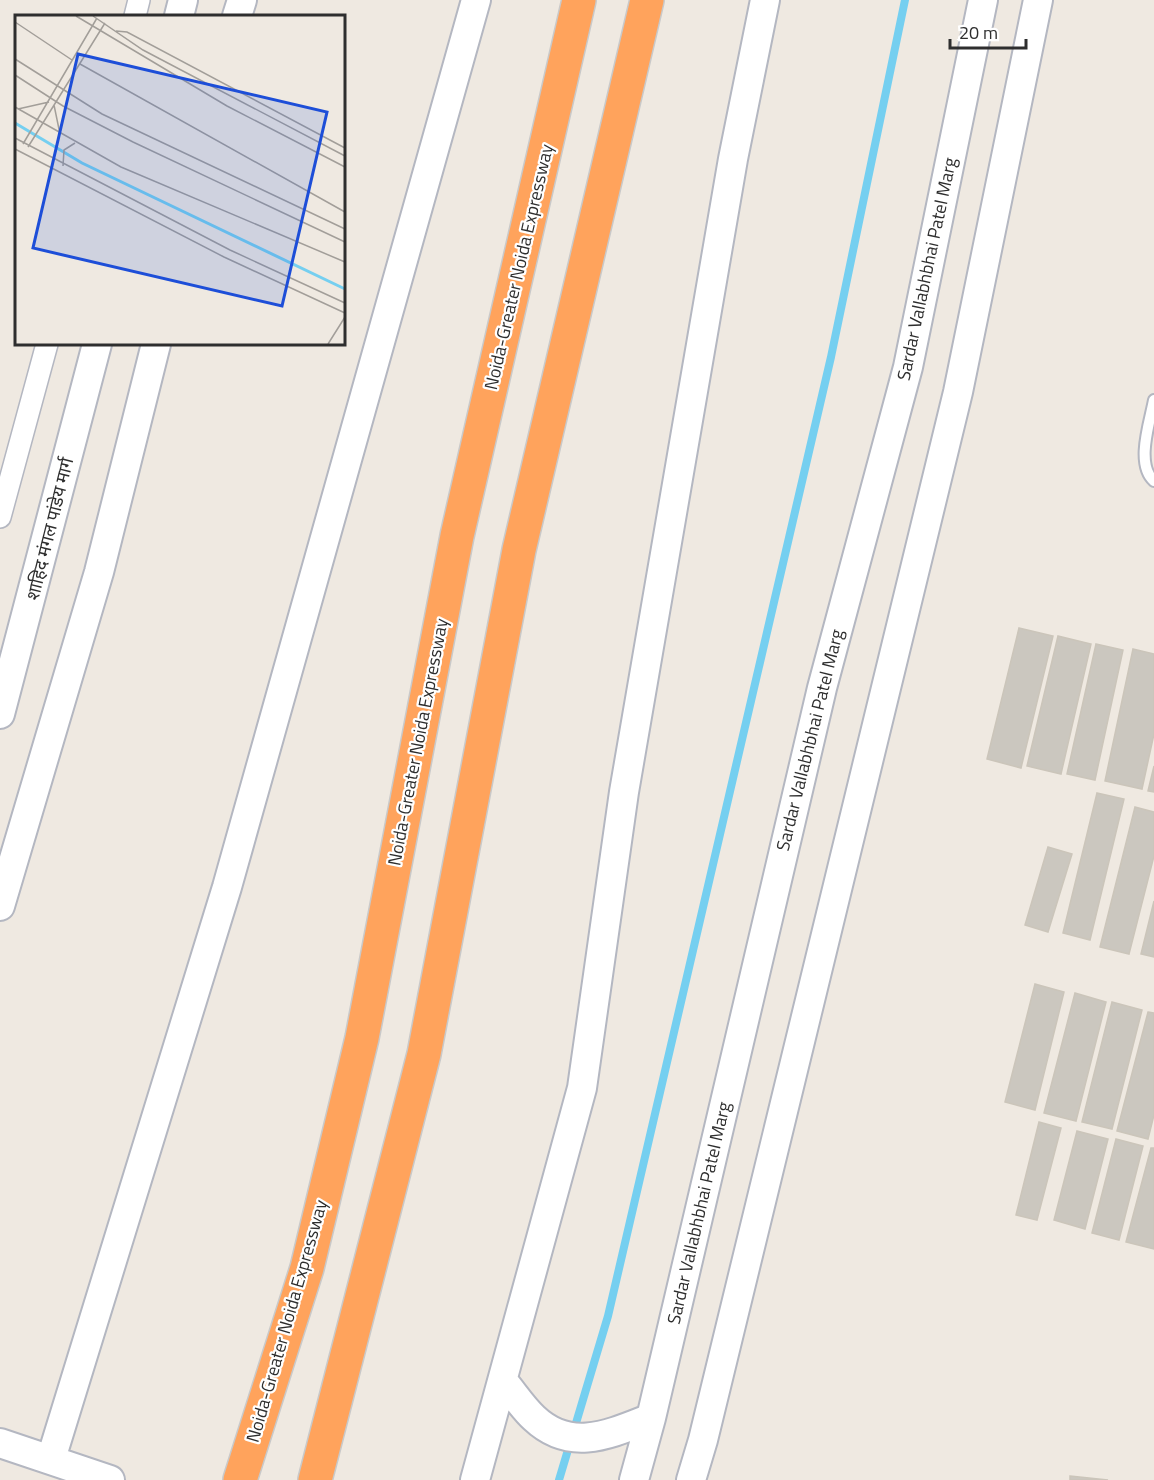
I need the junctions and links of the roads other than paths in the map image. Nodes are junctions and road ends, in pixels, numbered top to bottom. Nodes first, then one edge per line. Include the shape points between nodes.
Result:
1 (139, 0) edge
2 (183, 0) edge
3 (242, 0) edge
4 (476, 0) edge
5 (579, 0) edge
6 (647, 0) edge
7 (765, 0) edge
8 (983, 0) edge
9 (1038, 0) edge
10 (135, 15) edge
11 (179, 15) edge
12 (237, 15) edge
13 (47, 345) edge
14 (97, 345) edge
15 (156, 345) edge
16 (1154, 400) edge
17 (1154, 481) edge
18 (0, 517) edge
19 (0, 714) edge
20 (0, 906) edge
21 (504, 1382) junction
22 (651, 1418) junction
23 (0, 1443) edge
24 (51, 1460) junction
25 (240, 1479) edge
26 (474, 1479) edge
27 (110, 1480) edge
28 (315, 1480) edge
29 (634, 1480) edge
30 (691, 1480) edge

1 - 10 street
2 - 11 street
3 - 12 street
4 - 24 street via 227,887
5 - 25 highway, Noida-Greater Noida Expressway via 457,537 362,1038 307,1268
6 - 28 highway via 519,550 423,1054
7 - 21 street via 733,159 624,792 582,1088
8 - 22 street, Sardar Vallabhbhai Patel Marg via 908,367 822,687
9 - 30 street via 958,392 704,1440
13 - 18 street
14 - 19 street, शाहिद मंगल पांडेय मार्ग
15 - 20 street via 99,572
16 - 17 lane via 1145,465
21 - 22 street via 533,1418 560,1437 601,1437
21 - 26 street
22 - 29 street, Sardar Vallabhbhai Patel Marg
23 - 24 street
24 - 27 street

